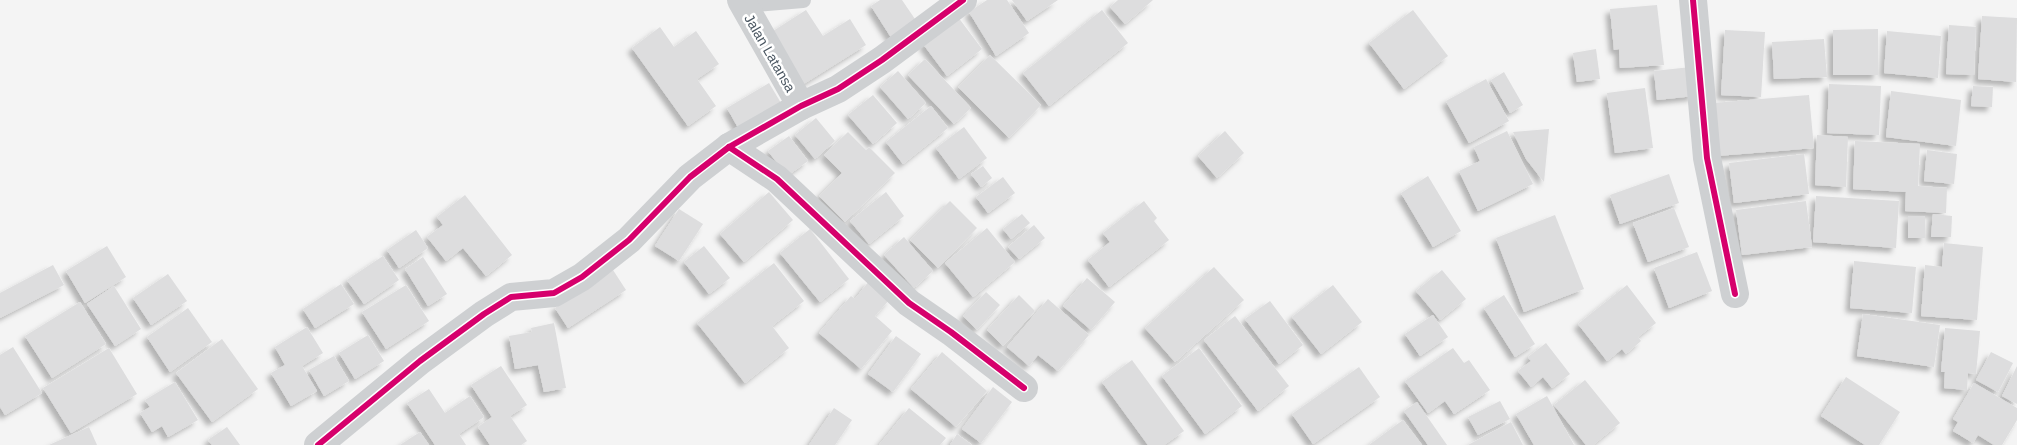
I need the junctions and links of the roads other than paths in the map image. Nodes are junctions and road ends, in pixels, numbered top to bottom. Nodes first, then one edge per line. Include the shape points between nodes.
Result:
1 (803, 0) edge
2 (963, 0) edge
3 (1694, 0) edge
4 (741, 2) edge
5 (801, 106) junction
6 (730, 147) junction
7 (1735, 294) dead end
8 (1024, 388) dead end
9 (318, 445) edge

1 - 4 lane
2 - 5 street via 838,89
3 - 7 street via 1707,158
4 - 5 street, Jalan Latansa
5 - 6 street
6 - 8 street via 777,180 909,303
6 - 9 street via 690,177 629,240 582,276 554,293 511,297 484,314 420,361

